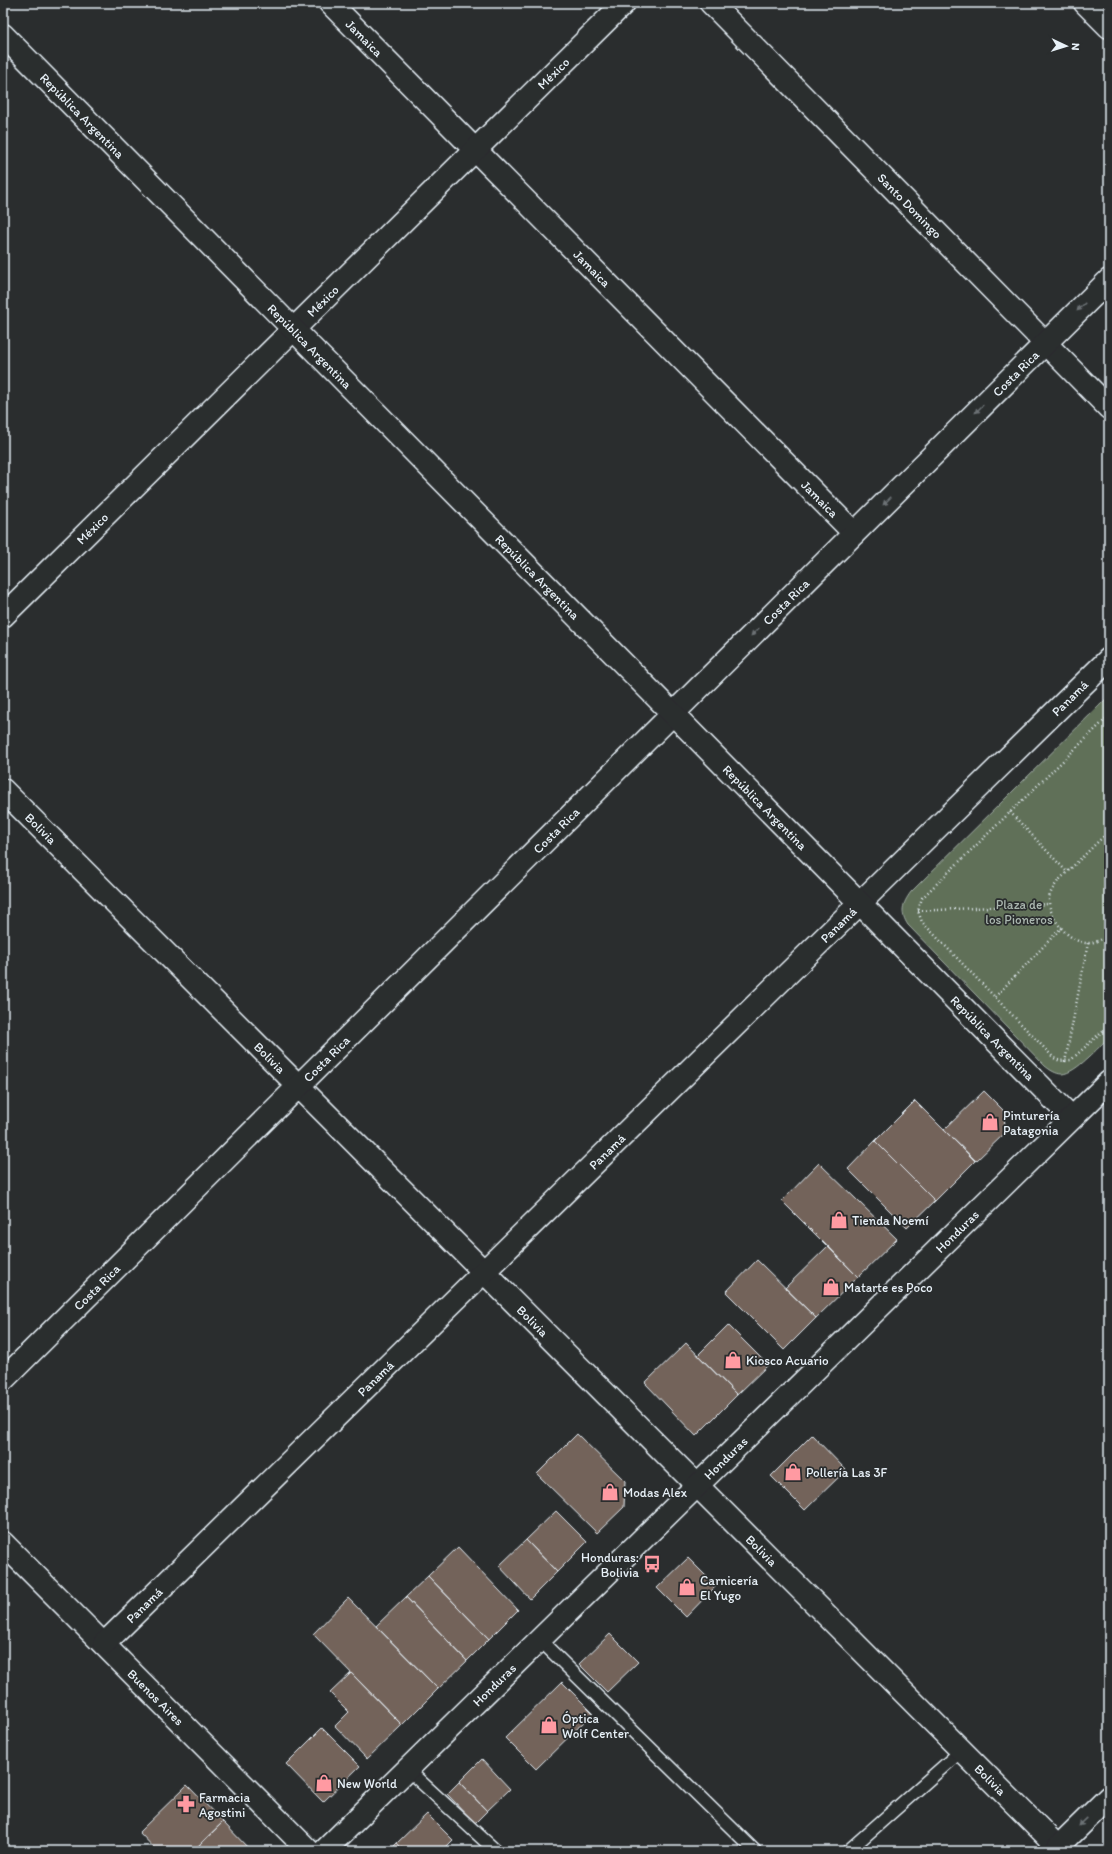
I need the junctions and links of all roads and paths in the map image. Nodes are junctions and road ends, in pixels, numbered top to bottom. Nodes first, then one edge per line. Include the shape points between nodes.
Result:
1 (330, 3) edge
2 (624, 3) edge
3 (710, 3) edge
4 (1085, 3) edge
5 (1109, 27) edge
6 (3, 35) edge
7 (475, 150) junction
8 (1109, 280) edge
9 (294, 330) junction
10 (1046, 343) junction
11 (1109, 408) edge
12 (854, 533) junction
13 (3, 616) edge
14 (1109, 659) edge
15 (673, 714) junction
16 (1109, 716) edge
17 (3, 790) edge
18 (1010, 812) junction
19 (1109, 831) edge
20 (1067, 872) junction
21 (860, 903) junction
22 (1049, 904) junction
23 (918, 911) junction
24 (1062, 927) junction
25 (1109, 935) edge
26 (1088, 943) junction
27 (995, 997) junction
28 (1109, 1025) edge
29 (1065, 1062) junction
30 (1109, 1082) edge
31 (298, 1086) junction
32 (1072, 1118) junction
33 (483, 1272) junction
34 (3, 1380) edge
35 (696, 1486) junction
36 (3, 1543) edge
37 (540, 1640) junction
38 (104, 1644) junction
39 (961, 1751) junction
40 (408, 1770) junction
41 (1109, 1797) edge
42 (1060, 1849) edge
43 (309, 1851) edge
44 (324, 1851) edge
45 (496, 1851) edge
46 (755, 1851) edge
47 (848, 1851) edge

1 - 7 street, Jamaica
2 - 7 street, México
3 - 10 street, Santo Domingo
4 - 5 street
6 - 9 street, República Argentina
7 - 9 street, México
7 - 12 street, Jamaica
8 -> 10 street, Costa Rica
9 - 13 street, México
9 - 15 street, República Argentina
10 - 11 street, Santo Domingo
10 -> 12 street, Costa Rica
12 -> 15 street, Costa Rica
14 - 21 street, Panamá
15 - 21 street, República Argentina
15 - 31 street, Costa Rica
16 - 18 path
17 - 31 street, Bolivia
18 - 20 path
18 - 23 path via 922,898
19 - 20 path
20 - 22 path via 1052,890
21 - 32 street, República Argentina
21 - 33 street, Panamá
22 - 23 path
22 - 24 path via 1054,919
23 - 27 path via 922,922
24 - 26 path via 1070,936
24 - 27 path
25 - 26 path via 1099,941
26 - 29 path
27 - 29 path via 1054,1058
28 - 29 path via 1077,1057
30 - 32 street, Honduras
31 - 33 street, Bolivia
31 - 34 street, Costa Rica
32 - 35 street, Honduras
33 - 35 street, Bolivia
33 - 38 street, Panamá
35 - 37 street, Honduras
35 - 39 street, Bolivia
36 - 38 street, Buenos Aires
37 - 40 street, Honduras
37 - 46 lane
38 - 43 street, Buenos Aires
39 - 42 street, Bolivia
39 - 47 lane
40 - 44 street, Honduras
40 - 45 lane
41 -> 42 street

